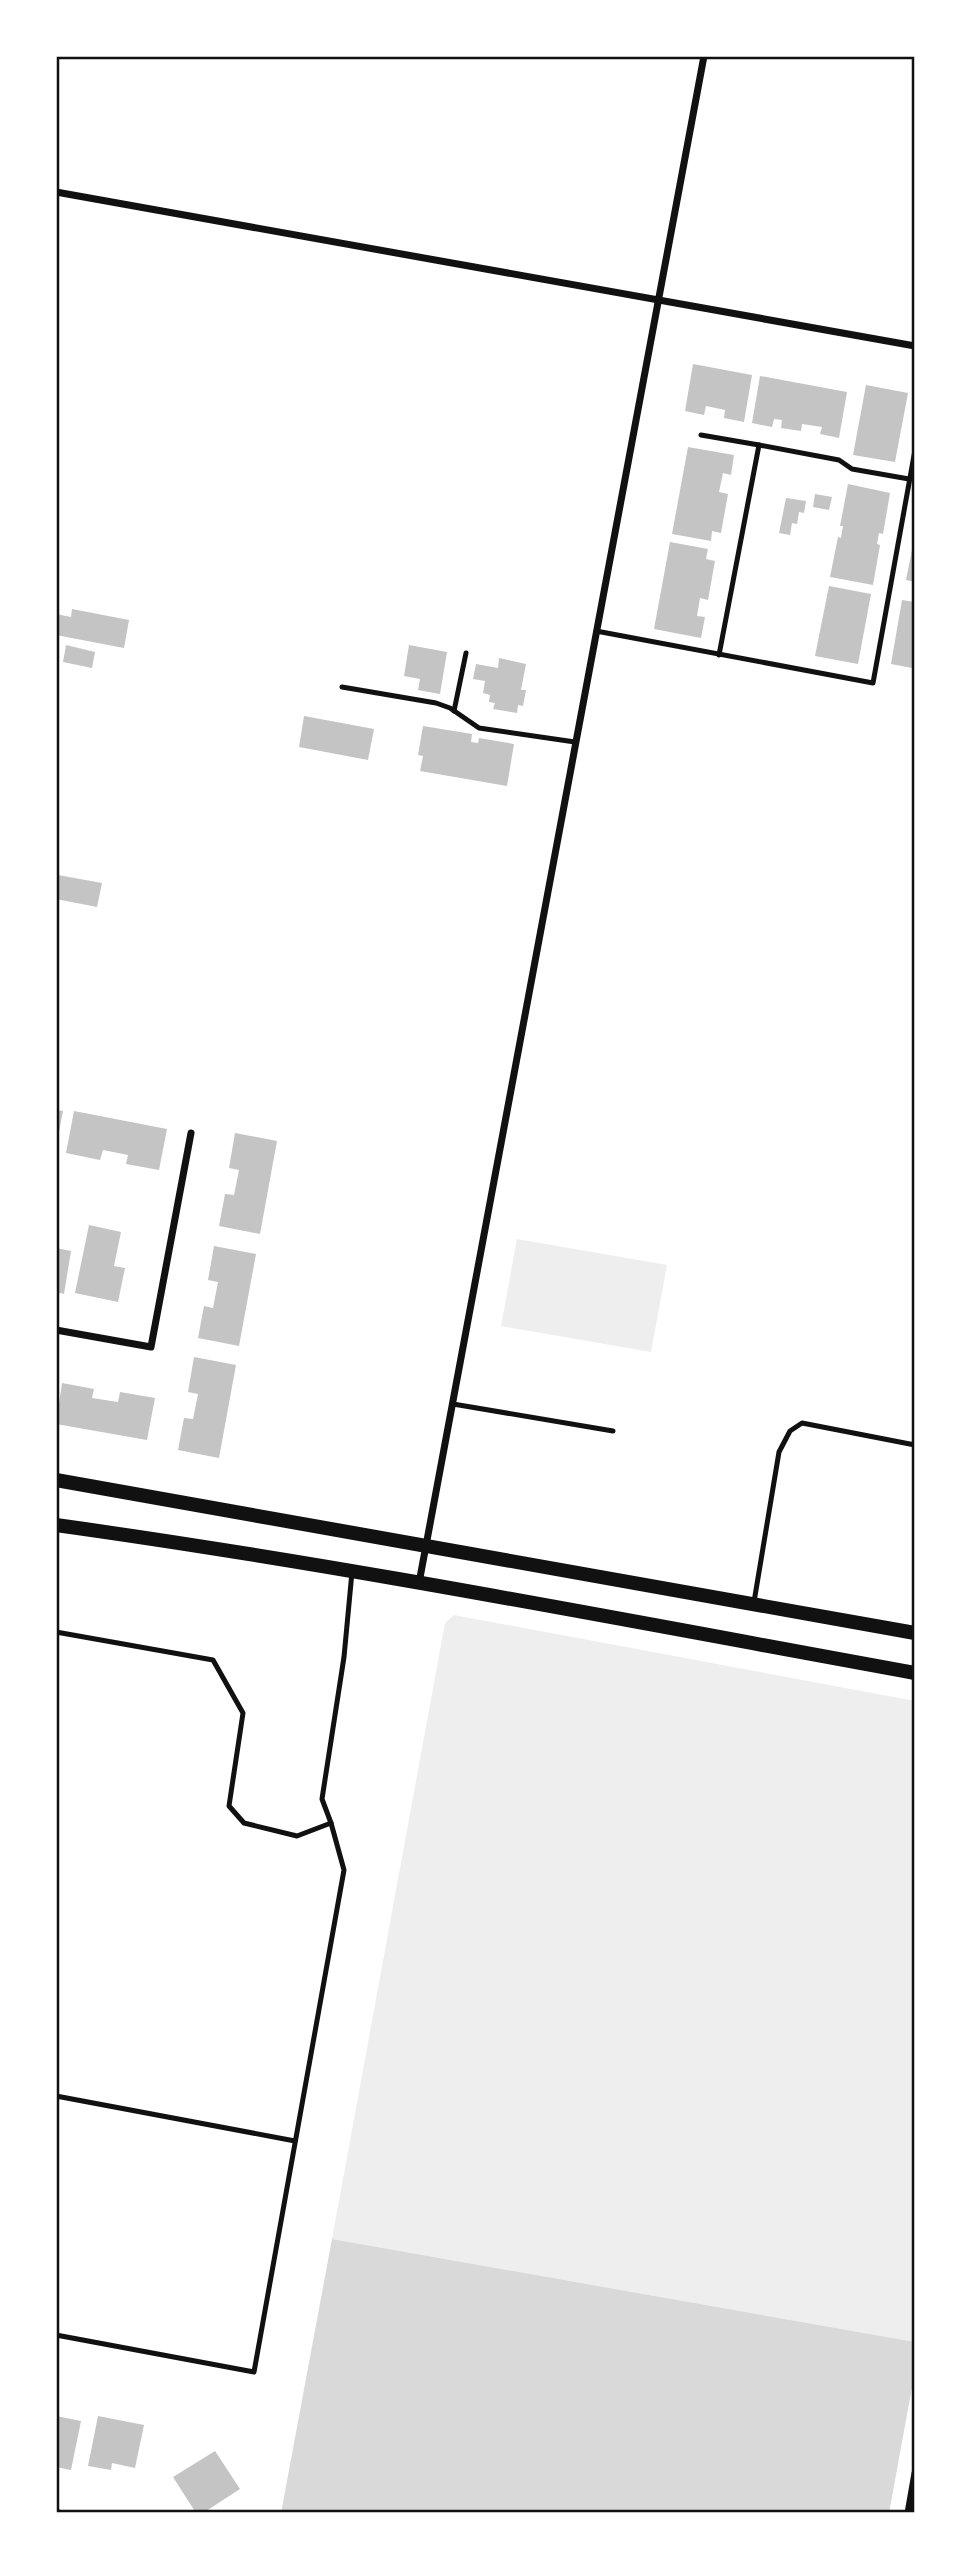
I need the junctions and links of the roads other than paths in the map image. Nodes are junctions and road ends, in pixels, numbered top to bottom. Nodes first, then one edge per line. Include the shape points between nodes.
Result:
1 (704, 56) edge
2 (56, 192) edge
3 (657, 301) junction
4 (915, 346) edge
5 (701, 435) dead end
6 (758, 446) junction
7 (915, 450) edge
8 (909, 479) junction
9 (596, 631) junction
10 (466, 653) dead end
11 (719, 655) junction
12 (342, 687) dead end
13 (454, 711) junction
14 (575, 742) junction
15 (191, 1133) dead end
16 (56, 1330) edge
17 (453, 1404) junction
18 (613, 1431) dead end
19 (915, 1445) edge
20 (56, 1480) edge
21 (56, 1525) edge
22 (426, 1545) junction
23 (352, 1572) junction
24 (419, 1583) junction
25 (754, 1604) junction
26 (56, 1632) edge
27 (915, 1633) edge
28 (915, 1672) edge
29 (331, 1823) junction
30 (56, 2096) edge
31 (295, 2141) junction
32 (56, 2335) edge
33 (915, 2473) edge
34 (908, 2513) edge

1 - 3 street
2 - 3 street
3 - 4 street
3 - 9 street
5 - 6 lane
6 - 8 lane via 839,460 852,469
6 - 11 lane
7 - 8 lane
8 - 11 lane via 873,683
9 - 11 lane
9 - 14 street
10 - 13 lane
12 - 13 lane via 429,702
13 - 14 lane via 479,728
14 - 17 street
15 - 16 street via 151,1347
17 - 18 lane
17 - 22 street
19 - 25 lane via 802,1423 790,1431 779,1452
20 - 22 main road
21 - 23 main road
22 - 24 street
22 - 25 main road
23 - 24 main road
23 - 29 lane via 322,1799
24 - 28 main road
25 - 27 main road
26 - 29 lane via 212,1660 243,1713 229,1806 244,1824 297,1836
29 - 31 lane via 344,1870
30 - 31 lane
31 - 32 lane via 254,2372
33 - 34 street

